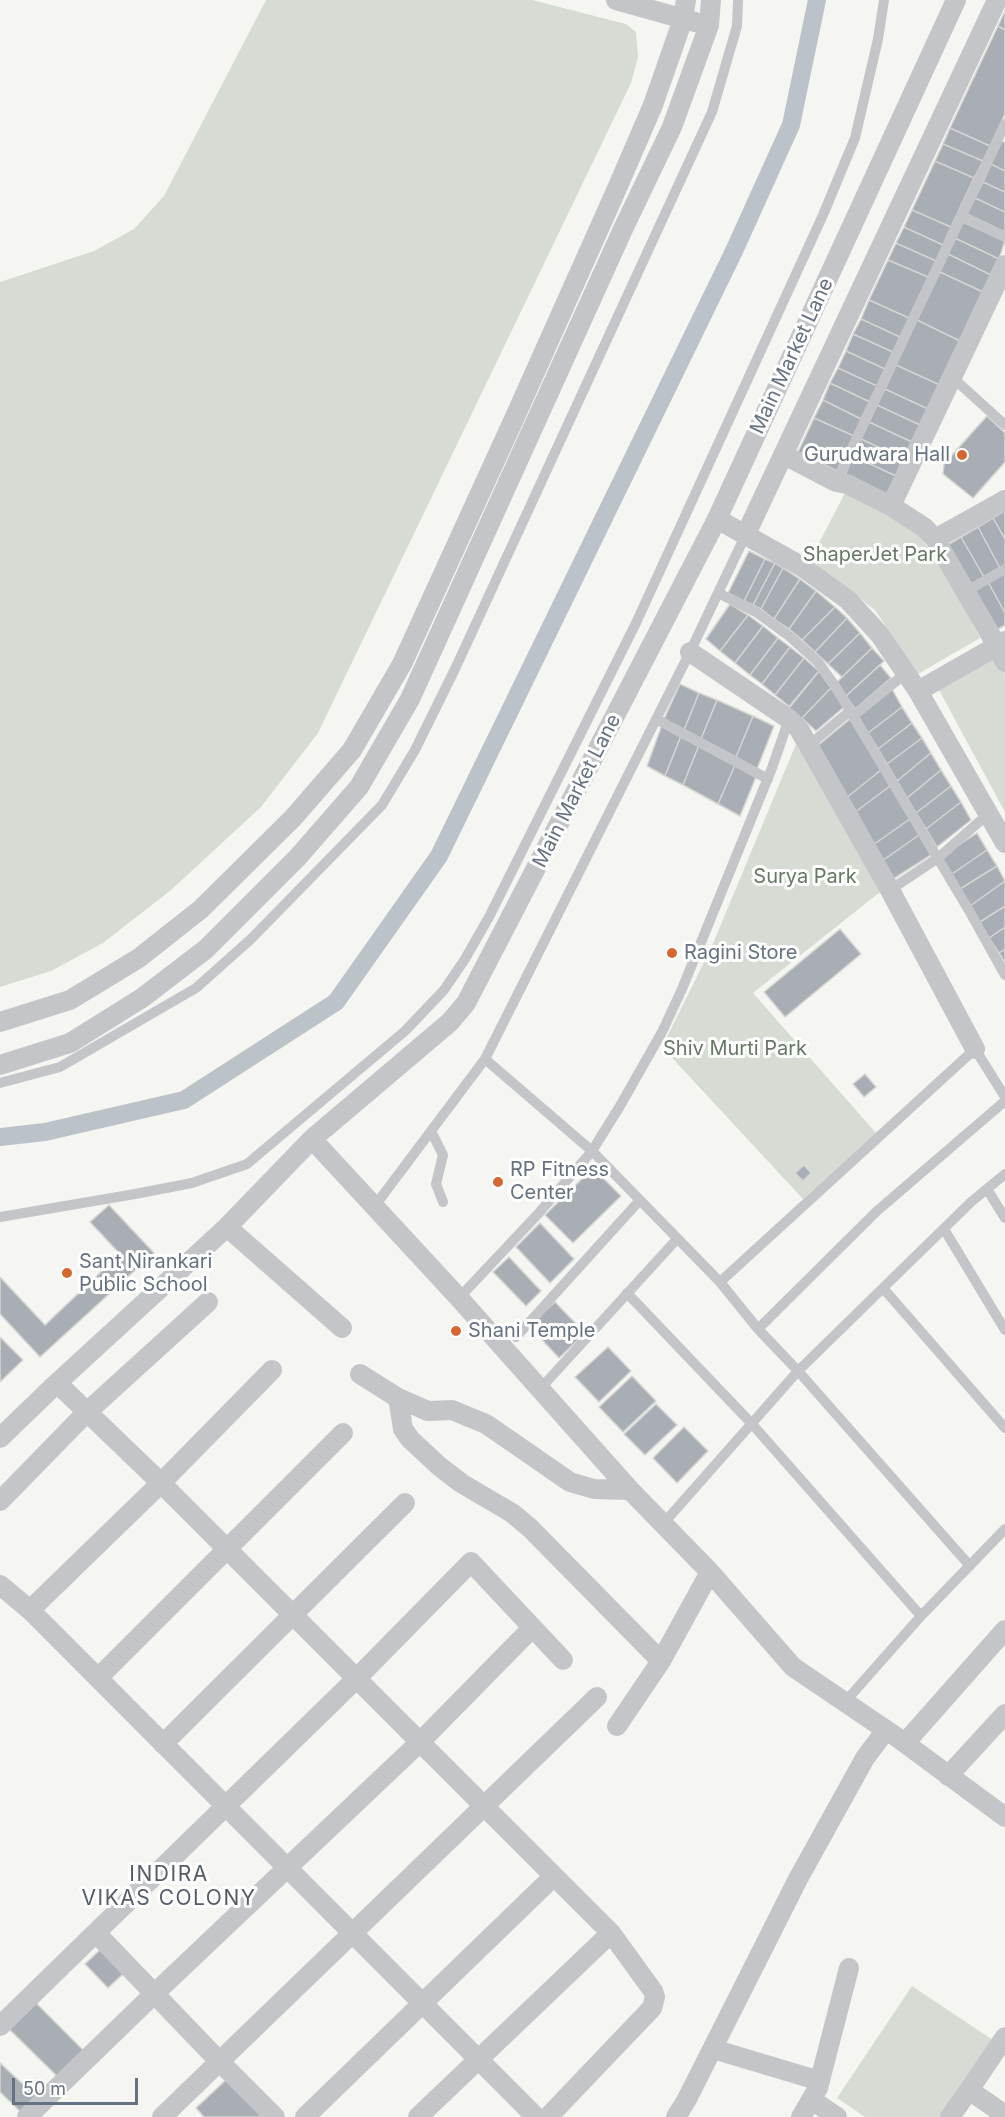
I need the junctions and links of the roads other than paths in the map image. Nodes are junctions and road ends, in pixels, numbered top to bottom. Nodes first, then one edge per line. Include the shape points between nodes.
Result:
1 (616, 0) edge
2 (711, 0) edge
3 (738, 0) edge
4 (884, 0) edge
5 (956, 0) edge
6 (997, 0) edge
7 (684, 9) edge
8 (709, 25) junction
9 (1005, 124) edge
10 (961, 216) junction
11 (1005, 237) edge
12 (1005, 265) edge
13 (952, 376) junction
14 (1005, 425) edge
15 (784, 455) junction
16 (837, 482) junction
17 (1005, 500) edge
18 (891, 506) junction
19 (717, 519) junction
20 (746, 534) junction
21 (936, 539) junction
22 (1005, 569) edge
23 (966, 592) junction
24 (718, 593) junction
25 (1002, 650) edge
26 (690, 652) junction
27 (906, 673) junction
28 (918, 691) junction
29 (852, 714) junction
30 (656, 719) junction
31 (789, 719) junction
32 (808, 746) junction
33 (768, 779) junction
34 (988, 814) junction
35 (1005, 843) edge
36 (938, 858) junction
37 (890, 890) junction
38 (1005, 975) edge
39 (0, 1022) edge
40 (975, 1049) junction
41 (485, 1059) junction
42 (0, 1065) edge
43 (0, 1083) edge
44 (1005, 1099) edge
45 (431, 1131) junction
46 (312, 1139) junction
47 (592, 1151) junction
48 (1005, 1174) edge
49 (987, 1189) junction
50 (640, 1200) junction
51 (443, 1202) dead end
52 (374, 1207) junction
53 (0, 1217) edge
54 (1005, 1218) edge
55 (227, 1227) junction
56 (944, 1229) junction
57 (677, 1239) junction
58 (720, 1282) junction
59 (883, 1288) junction
60 (627, 1293) junction
61 (459, 1298) junction
62 (208, 1302) dead end
63 (342, 1328) dead end
64 (758, 1329) junction
65 (1005, 1330) edge
66 (516, 1337) dead end
67 (272, 1370) dead end
68 (798, 1371) junction
69 (360, 1374) dead end
70 (57, 1383) junction
71 (540, 1389) junction
72 (398, 1398) junction
73 (87, 1412) junction
74 (752, 1424) junction
75 (1005, 1428) edge
76 (343, 1433) dead end
77 (0, 1438) edge
78 (161, 1483) junction
79 (630, 1490) junction
80 (0, 1501) edge
81 (405, 1503) dead end
82 (663, 1524) junction
83 (1005, 1529) edge
84 (228, 1550) junction
85 (970, 1566) junction
86 (710, 1572) junction
87 (0, 1585) edge
88 (30, 1610) junction
89 (292, 1615) junction
90 (921, 1616) junction
91 (532, 1628) junction
92 (1005, 1630) edge
93 (563, 1660) dead end
94 (661, 1661) junction
95 (98, 1678) junction
96 (356, 1678) junction
97 (597, 1697) dead end
98 (844, 1703) junction
99 (1005, 1714) edge
100 (617, 1726) dead end
101 (886, 1730) junction
102 (420, 1742) junction
103 (905, 1743) junction
104 (163, 1744) junction
105 (948, 1776) junction
106 (226, 1806) junction
107 (485, 1807) junction
108 (1005, 1817) edge
109 (287, 1868) junction
110 (554, 1876) junction
111 (96, 1932) junction
112 (611, 1933) junction
113 (353, 1934) junction
114 (849, 1968) dead end
115 (154, 1994) junction
116 (422, 2003) junction
117 (0, 2026) edge
118 (1005, 2037) edge
119 (713, 2049) junction
120 (477, 2058) junction
121 (220, 2062) junction
122 (820, 2081) junction
123 (969, 2090) junction
124 (812, 2100) junction
125 (1005, 2115) edge
126 (547, 2116) edge
127 (27, 2117) edge
128 (162, 2117) edge
129 (275, 2117) edge
130 (305, 2117) edge
131 (418, 2117) edge
132 (676, 2117) edge
133 (801, 2117) edge
134 (837, 2117) edge
135 (950, 2117) edge

1 - 7 street
2 - 8 street
3 - 43 lane via 737,26 712,112 455,669 415,750 382,805 251,939 196,988 60,1067
4 - 53 lane via 855,138 823,215 636,623 489,917 444,990 398,1038 247,1164 192,1183
5 - 19 street, Main Market Lane
6 - 15 street
7 - 8 street
7 - 39 street via 653,105 514,419 402,664 352,750 292,818 192,916 139,958 70,1000
8 - 42 street via 672,127 508,486 410,699 359,787 298,856 206,949 142,998 70,1042
9 - 10 lane
10 - 11 lane
10 - 16 lane
12 - 13 street
13 - 14 lane
13 - 18 street
15 - 16 street
15 - 20 street
16 - 18 street
17 - 21 street
18 - 21 street via 918,519
19 - 20 street
19 - 46 street, Main Market Lane via 466,1003 450,1022
20 - 24 lane
20 - 27 street via 801,566 848,600 880,635
21 - 23 street
22 - 23 lane
23 - 25 street
24 - 26 lane
24 - 29 lane via 756,612 818,662
25 - 28 street via 960,664
26 - 30 lane
26 - 31 street
27 - 28 street
27 - 29 lane
28 - 34 street
29 - 32 lane
29 - 36 lane
30 - 33 lane
30 - 41 lane
31 - 32 street
31 - 33 lane
32 - 37 street
33 - 47 lane via 662,1032
34 - 35 street
34 - 36 lane
36 - 37 lane
36 - 38 lane
37 - 40 street
40 - 44 lane
40 - 58 lane
41 - 45 lane
41 - 47 lane
44 - 64 lane via 877,1211
45 - 51 lane via 442,1155 436,1184
45 - 52 lane
46 - 52 street
46 - 55 street, Main Market Lane
47 - 50 lane
47 - 61 lane
48 - 49 lane
49 - 54 lane
49 - 56 lane
50 - 57 lane
50 - 66 lane
52 - 61 street
55 - 63 street
55 - 70 street, Main Market Lane
56 - 59 lane
56 - 65 lane
57 - 58 lane
57 - 60 lane
58 - 64 lane
59 - 68 lane
59 - 75 lane
60 - 71 lane
60 - 74 lane
61 - 71 street
62 - 73 street
64 - 68 lane
67 - 78 street
68 - 74 lane
68 - 85 lane
69 - 72 street
70 - 73 street
70 - 77 street, Main Market Lane
71 - 79 street
72 - 79 street via 428,1411 452,1410 486,1424 570,1482 594,1489
72 - 94 street via 403,1429 410,1438 461,1483 530,1528
73 - 78 street
73 - 80 street
74 - 82 lane
74 - 90 lane
76 - 84 street
78 - 84 street
78 - 88 street
79 - 82 street
81 - 89 street
82 - 86 street
83 - 85 lane
84 - 89 street
84 - 95 street
85 - 90 lane
86 - 94 street
86 - 98 street via 793,1667
87 - 88 street
88 - 95 street
89 - 96 street
89 - 104 street
90 - 98 lane
91 - 93 street
91 - 96 street via 471,1562
91 - 102 street
92 - 103 street
94 - 100 street
95 - 104 street
96 - 102 street
96 - 106 street
97 - 107 street
98 - 101 street
99 - 105 street
101 - 103 street
101 - 119 street via 865,1758 798,1879
102 - 107 street
102 - 109 street
103 - 105 street
104 - 106 street
105 - 108 street
106 - 109 street
106 - 111 street
107 - 110 street
107 - 113 street
109 - 113 street
109 - 115 street
110 - 112 street
110 - 116 street
111 - 115 street
111 - 117 street
112 - 120 street
112 - 126 street via 653,1991 654,2004
113 - 116 street
113 - 121 street
114 - 122 street
115 - 121 street
115 - 127 street
116 - 120 street
116 - 130 street
118 - 123 street
119 - 122 street
119 - 132 street
120 - 126 street
120 - 131 street
121 - 128 street
121 - 129 street
122 - 124 street
123 - 125 street
123 - 135 street
124 - 133 street
124 - 134 street

